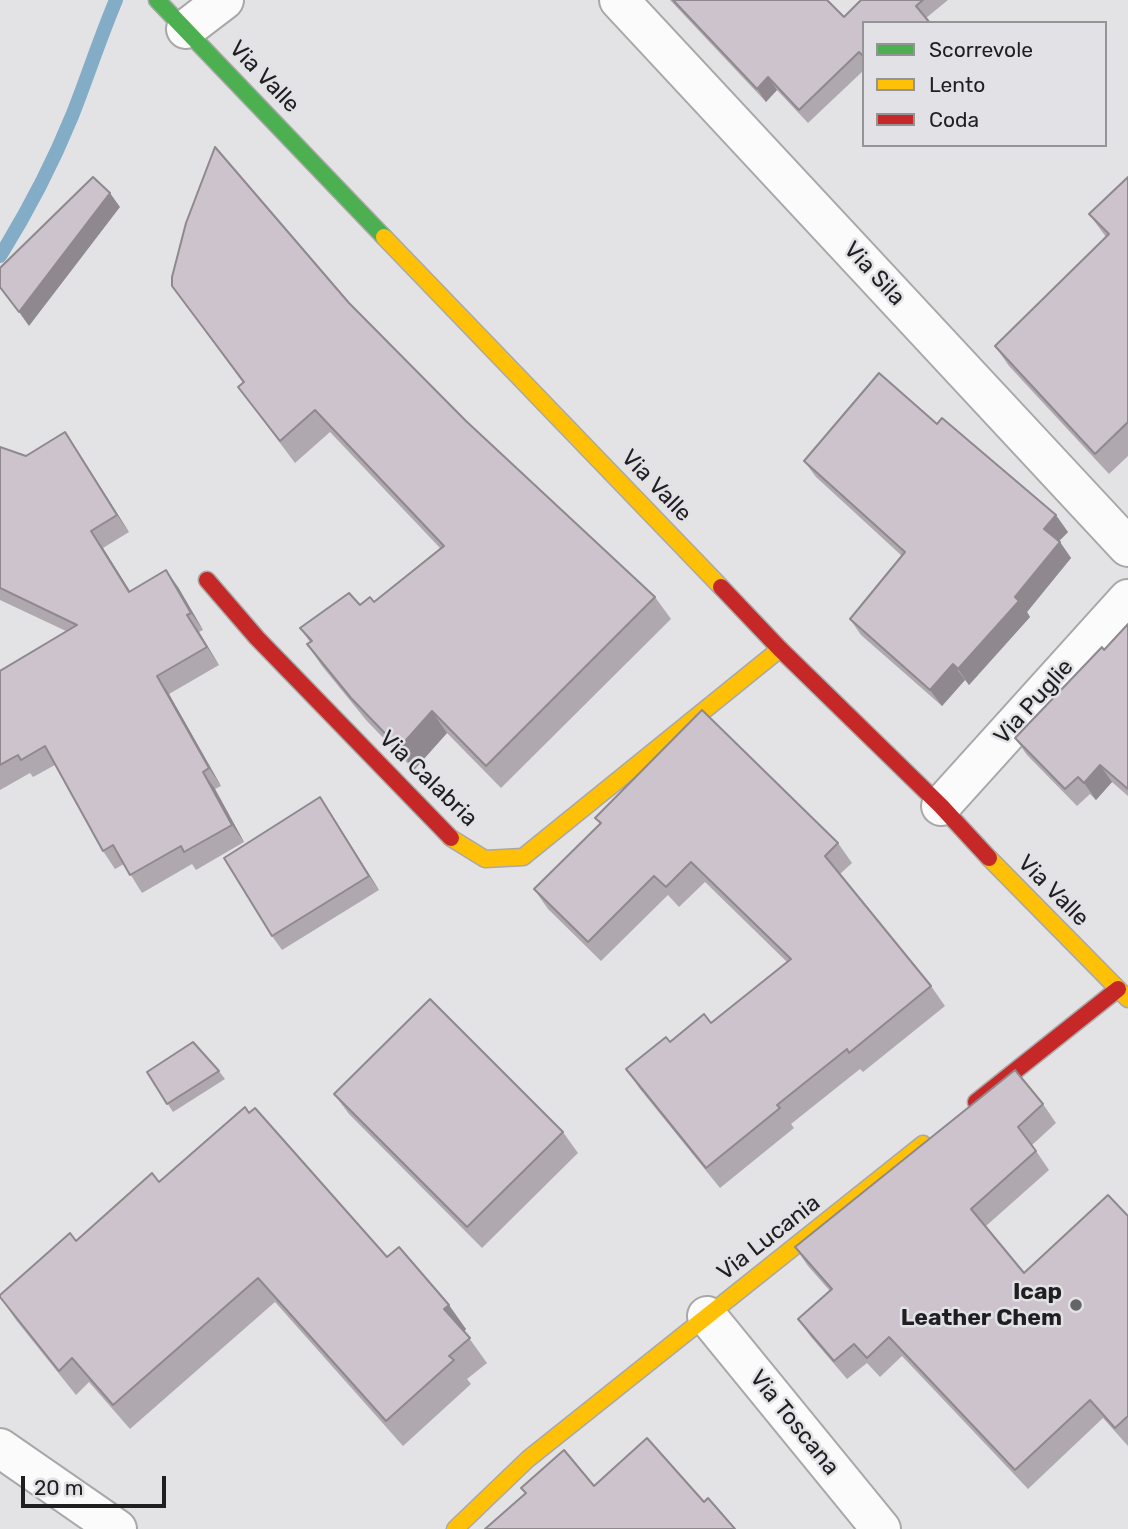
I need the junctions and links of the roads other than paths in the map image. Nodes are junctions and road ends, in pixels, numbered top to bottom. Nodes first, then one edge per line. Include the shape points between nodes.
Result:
1 (157, 0) edge
2 (224, 0) edge
3 (619, 0) edge
4 (186, 29) junction
5 (1128, 547) edge
6 (207, 580) dead end
7 (1128, 599) edge
8 (780, 649) junction
9 (941, 806) junction
10 (1123, 994) edge
11 (967, 1110) edge
12 (934, 1136) edge
13 (706, 1317) junction
14 (0, 1448) edge
15 (117, 1529) edge
16 (455, 1529) edge
17 (881, 1529) edge

1 - 4 street, Via Valle
2 - 4 street
3 - 5 street, Via Sila
4 - 8 street, Via Valle
6 - 8 street, Via Calabria via 446,835 485,859 523,857
7 - 9 street, Via Puglie
8 - 9 street, Via Valle
9 - 10 street, Via Valle
10 - 11 street
12 - 13 street, Via Lucania
13 - 16 street, Via Lucania via 528,1459
13 - 17 street, Via Toscana
14 - 15 street

